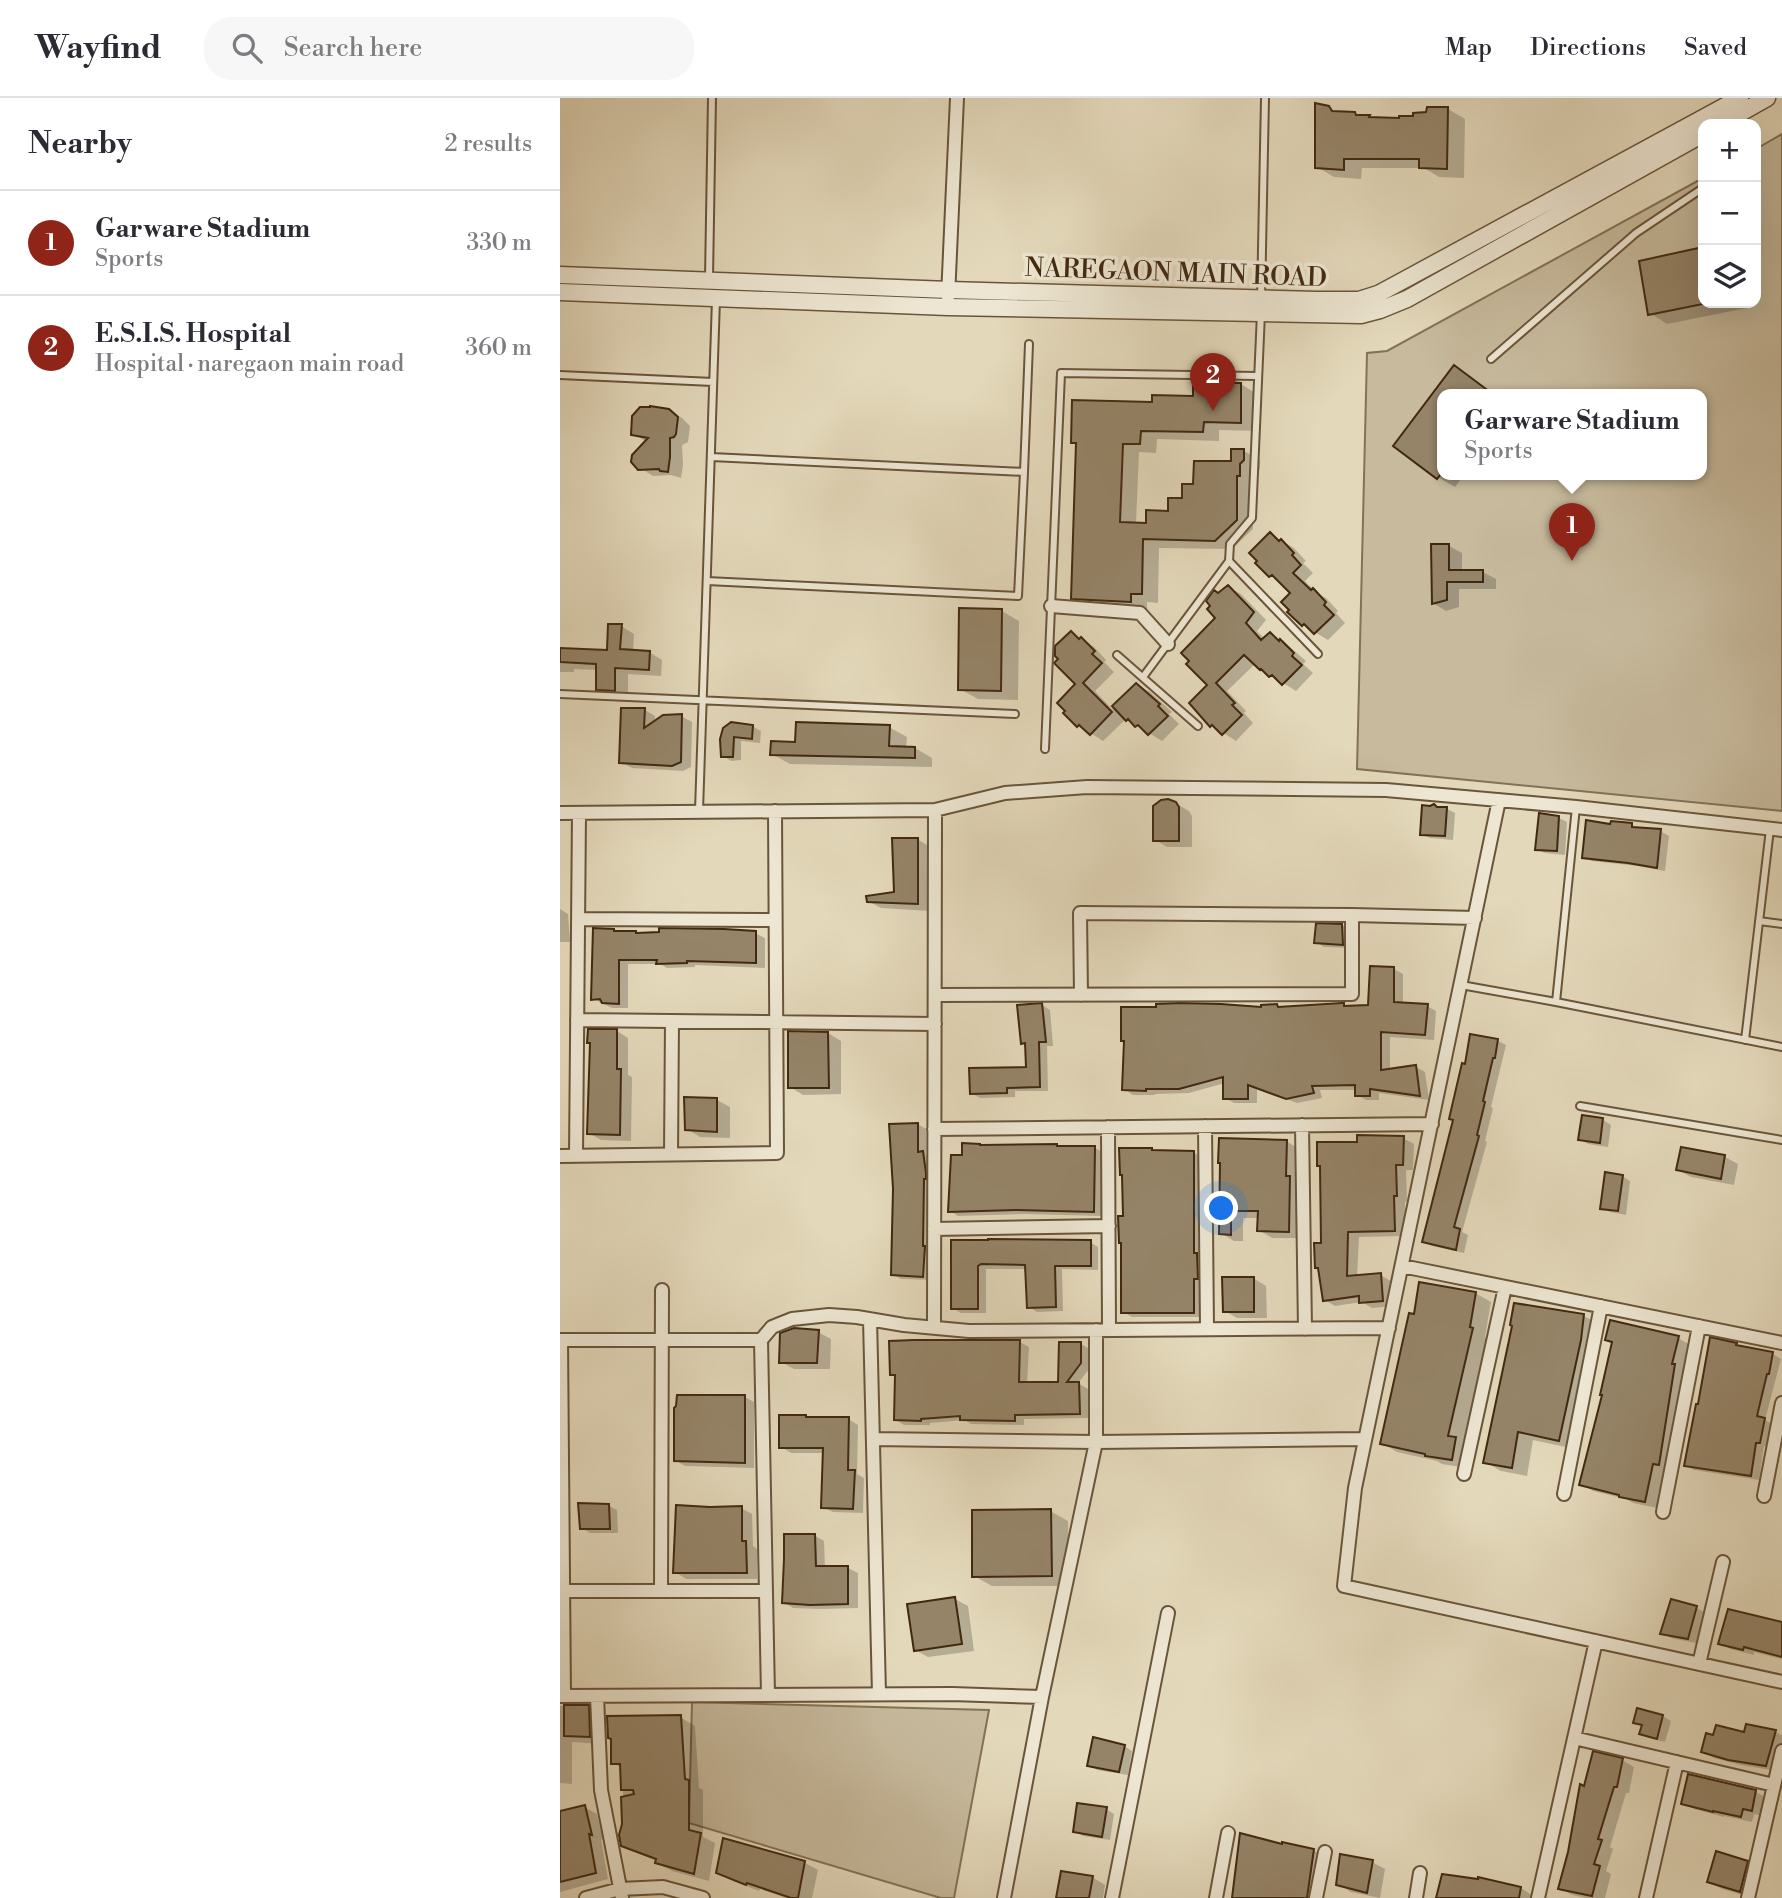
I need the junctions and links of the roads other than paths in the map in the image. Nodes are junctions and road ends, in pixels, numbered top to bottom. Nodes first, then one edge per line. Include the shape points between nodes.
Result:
1 (712, 98) edge
2 (957, 98) edge
3 (1265, 98) edge
4 (1740, 98) edge
5 (1765, 99) edge
6 (1730, 119) edge
7 (1698, 138) edge
8 (1698, 191) edge
9 (560, 275) edge
10 (709, 280) junction
11 (949, 290) junction
12 (560, 292) edge
13 (716, 298) junction
14 (1261, 306) junction
15 (948, 307) junction
16 (1029, 344) dead end
17 (1491, 359) dead end
18 (560, 375) edge
19 (1257, 376) junction
20 (713, 382) junction
21 (711, 457) junction
22 (1024, 472) junction
23 (1229, 561) junction
24 (707, 582) junction
25 (1051, 606) junction
26 (1168, 644) junction
27 (1117, 654) dead end
28 (1318, 654) dead end
29 (1143, 677) junction
30 (560, 694) edge
31 (703, 700) junction
32 (1015, 714) dead end
33 (1198, 726) dead end
34 (1045, 749) dead end
35 (1499, 800) junction
36 (1576, 807) junction
37 (935, 810) junction
38 (699, 811) junction
39 (775, 811) junction
40 (560, 813) edge
41 (579, 813) junction
42 (1776, 830) edge
43 (1352, 915) junction
44 (1475, 918) junction
45 (578, 919) junction
46 (775, 920) junction
47 (1759, 921) junction
48 (1782, 924) edge
49 (1460, 985) junction
50 (935, 995) junction
51 (1080, 995) junction
52 (1556, 1002) junction
53 (577, 1020) junction
54 (672, 1021) junction
55 (775, 1022) junction
56 (935, 1024) junction
57 (1745, 1040) junction
58 (1782, 1047) edge
59 (1580, 1105) dead end
60 (1432, 1124) junction
61 (1303, 1125) junction
62 (1205, 1126) junction
63 (1108, 1127) junction
64 (934, 1129) junction
65 (1782, 1140) edge
66 (671, 1154) junction
67 (560, 1156) edge
68 (576, 1156) junction
69 (1109, 1226) junction
70 (934, 1229) junction
71 (1402, 1266) junction
72 (1506, 1287) junction
73 (662, 1290) dead end
74 (1601, 1306) junction
75 (870, 1319) junction
76 (1699, 1326) junction
77 (934, 1328) junction
78 (1389, 1328) junction
79 (1207, 1329) junction
80 (1306, 1329) junction
81 (1096, 1330) junction
82 (1110, 1330) junction
83 (561, 1340) edge
84 (662, 1340) junction
85 (761, 1340) junction
86 (1782, 1343) edge
87 (1782, 1403) edge
88 (873, 1439) junction
89 (1365, 1439) junction
90 (1096, 1442) junction
91 (1464, 1474) dead end
92 (1564, 1494) dead end
93 (1764, 1496) dead end
94 (1664, 1512) dead end
95 (1723, 1562) dead end
96 (564, 1591) junction
97 (661, 1591) junction
98 (766, 1591) junction
99 (1168, 1613) dead end
100 (1596, 1641) junction
101 (1699, 1664) junction
102 (1782, 1682) edge
103 (879, 1694) junction
104 (768, 1695) junction
105 (562, 1696) edge
106 (597, 1696) junction
107 (1042, 1697) junction
108 (1574, 1738) junction
109 (1782, 1751) edge
110 (1677, 1762) junction
111 (1774, 1785) junction
112 (1228, 1833) dead end
113 (1325, 1852) dead end
114 (1420, 1873) dead end
115 (621, 1894) edge
116 (586, 1898) edge
117 (704, 1898) edge
118 (1004, 1898) edge
119 (1112, 1898) edge
120 (1216, 1898) edge
121 (1317, 1898) edge
122 (1416, 1898) edge
123 (1538, 1898) edge
124 (1646, 1898) edge
125 (1748, 1898) edge

1 - 10 lane
2 - 11 street
3 - 14 lane
4 - 14 street, NAREGAON MAIN ROAD via 1378,294 1359,300
5 - 6 street
7 - 14 street, NAREGAON MAIN ROAD via 1380,310 1361,315
8 - 17 lane via 1636,233
9 - 10 street, NAREGAON MAIN ROAD
10 - 11 street, NAREGAON MAIN ROAD
11 - 14 street, NAREGAON MAIN ROAD
11 - 15 street
12 - 13 street, NAREGAON MAIN ROAD
13 - 15 street, NAREGAON MAIN ROAD
13 - 20 lane
14 - 15 street, NAREGAON MAIN ROAD
14 - 19 lane
16 - 22 lane
18 - 20 lane
19 - 23 lane via 1252,518 1230,544
19 - 25 lane via 1061,373
20 - 21 lane
21 - 22 lane
21 - 24 lane
22 - 24 lane via 1018,596
23 - 26 lane
23 - 28 lane
24 - 31 lane
25 - 26 street via 1140,613
25 - 34 lane
26 - 29 lane
27 - 29 lane
29 - 33 lane
30 - 31 lane
31 - 32 lane
31 - 38 lane
35 - 36 street
35 - 37 street via 1387,790 1087,787 1005,793
35 - 44 street
36 - 42 street
36 - 52 lane
37 - 39 street
37 - 50 street
38 - 39 street
38 - 41 street
39 - 46 street
40 - 41 street
41 - 45 street
42 - 47 lane
43 - 44 street
43 - 51 street via 1352,994
43 - 51 street via 1080,913
44 - 49 street
45 - 46 street
45 - 53 street
46 - 55 street
47 - 48 lane
47 - 57 lane
49 - 52 lane
49 - 60 street
50 - 51 street
50 - 56 street
52 - 57 lane
53 - 54 street
53 - 68 street
54 - 55 street
54 - 66 street
55 - 56 street
55 - 66 street via 777,1153
56 - 64 street
57 - 58 lane
59 - 65 lane
60 - 61 street
60 - 71 street
61 - 62 street
61 - 80 street
62 - 63 street
62 - 79 street
63 - 64 street
63 - 69 street
64 - 70 street
66 - 68 street
67 - 68 street
69 - 70 street
69 - 82 street
70 - 77 street
71 - 72 street
71 - 78 street
72 - 74 street
72 - 91 street
73 - 84 street
74 - 76 street
74 - 92 street
75 - 77 street
75 - 85 street via 829,1315 792,1319 772,1326
75 - 88 street
76 - 86 street
76 - 94 street
77 - 81 street
78 - 80 street
78 - 89 street
79 - 80 street
79 - 82 street
81 - 82 street
81 - 90 street
83 - 84 street
83 - 96 street
84 - 85 street
84 - 97 street
85 - 98 street
87 - 93 street
88 - 90 street
88 - 103 street
89 - 90 street
89 - 100 street via 1344,1586
90 - 107 street
95 - 101 street
96 - 97 street
96 - 105 street
97 - 98 street
98 - 104 street
99 - 119 street
100 - 101 street
100 - 108 street
101 - 102 street
103 - 104 street
103 - 107 street
104 - 106 street
105 - 106 street
106 - 115 street via 601,1790
107 - 118 street
108 - 110 street
108 - 123 street
109 - 111 street
110 - 111 street
110 - 124 street
111 - 125 street
112 - 120 street
113 - 121 street
114 - 122 street
115 - 116 street
115 - 117 street via 663,1887

